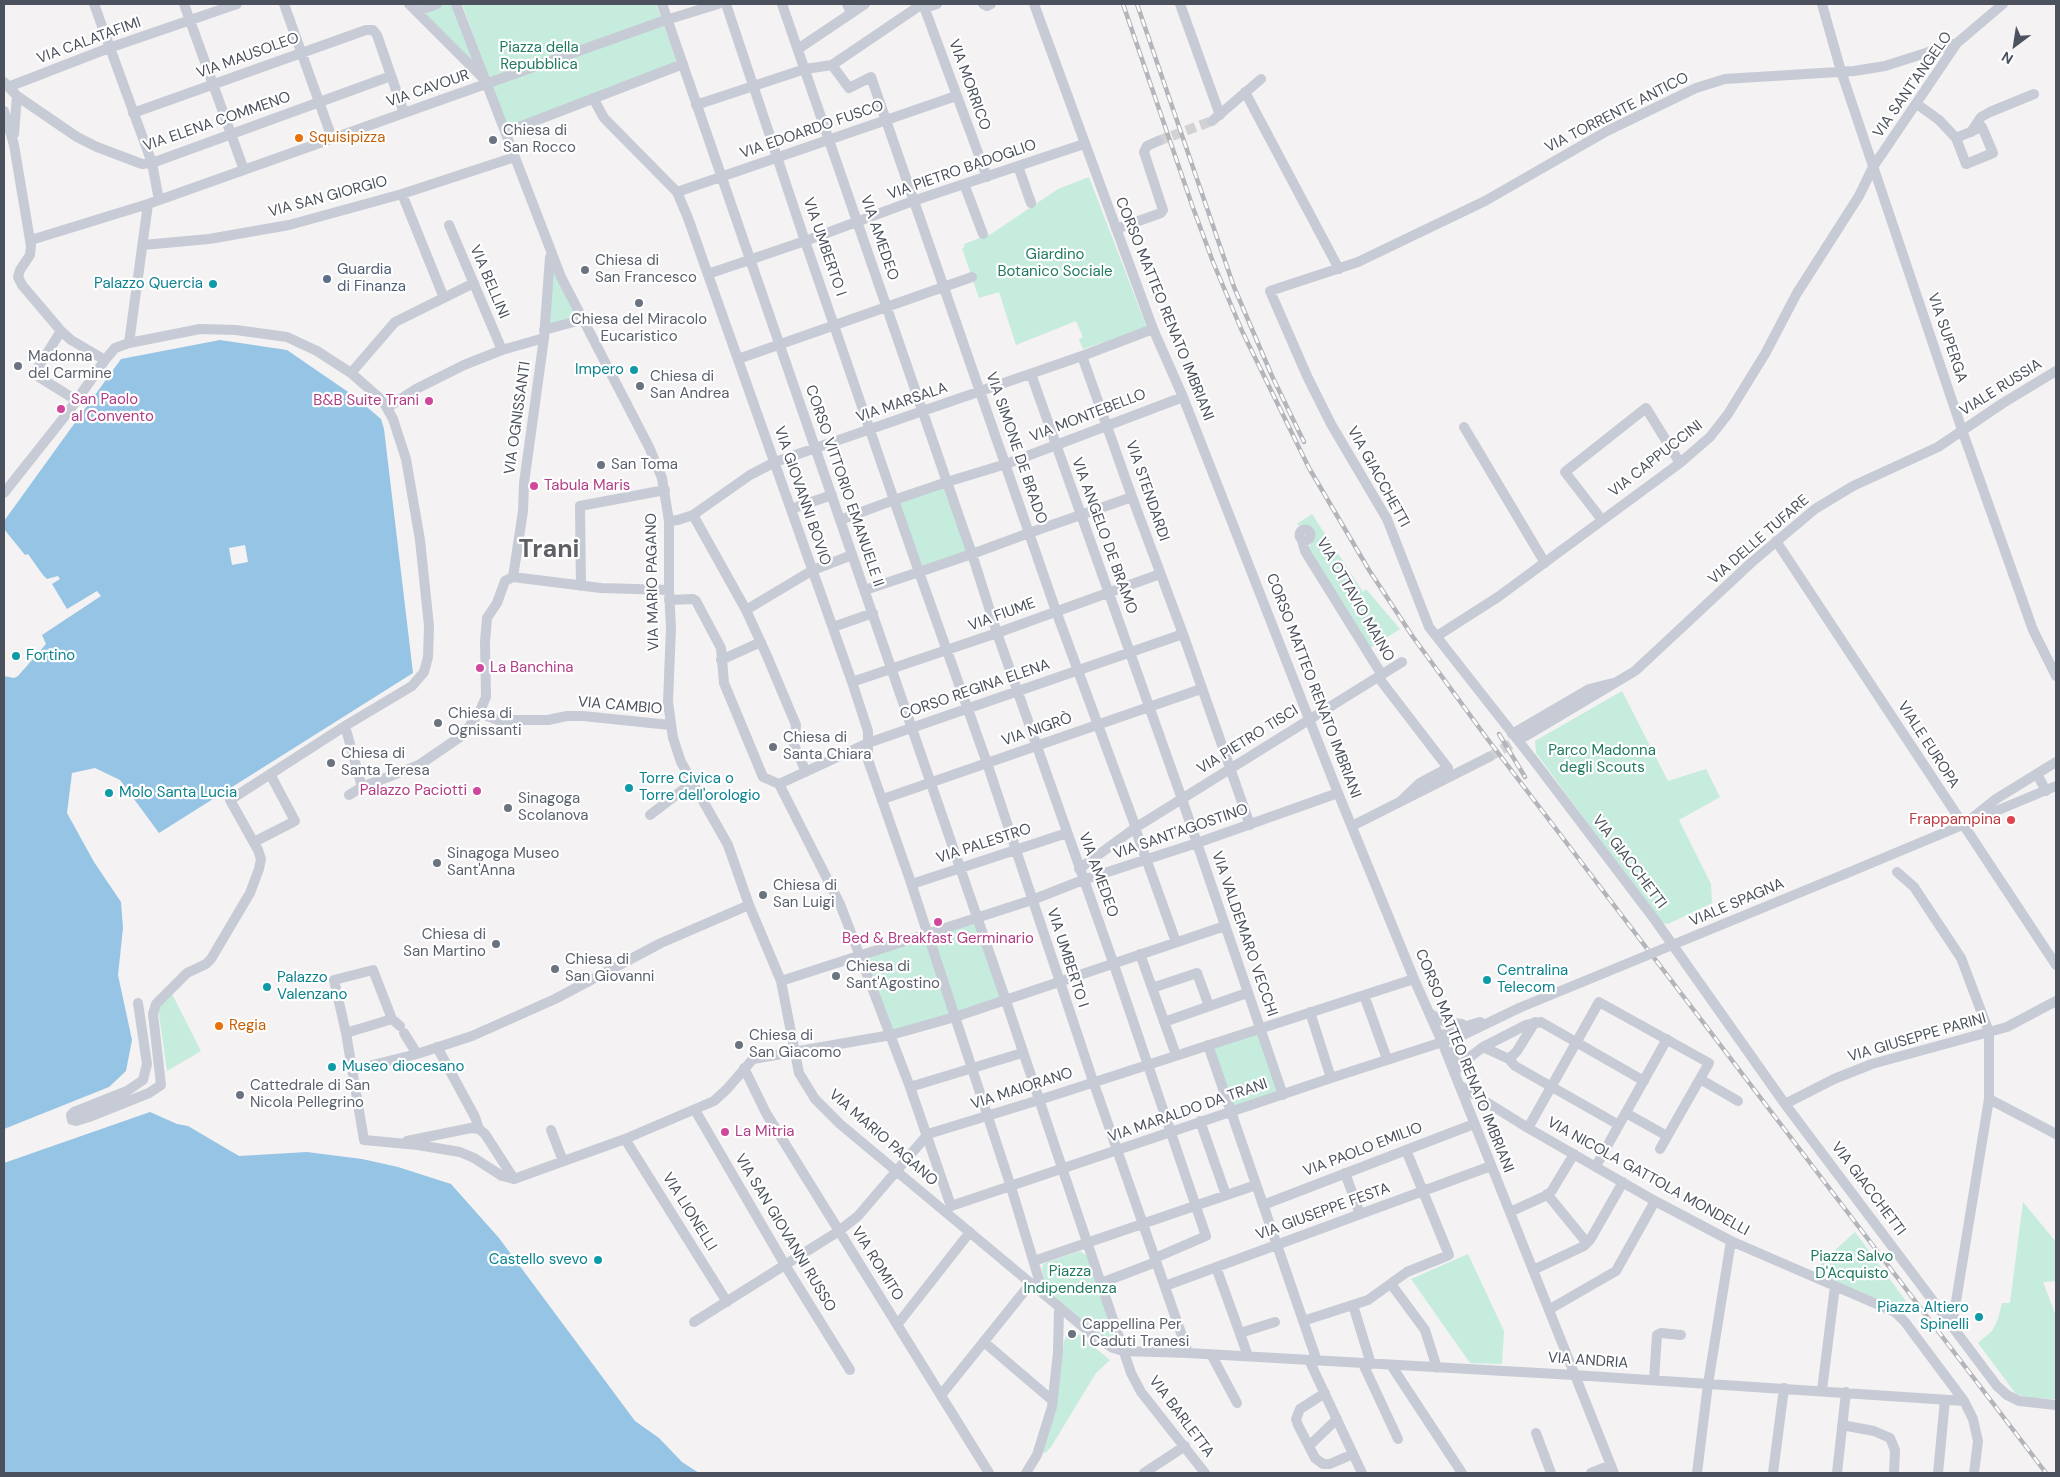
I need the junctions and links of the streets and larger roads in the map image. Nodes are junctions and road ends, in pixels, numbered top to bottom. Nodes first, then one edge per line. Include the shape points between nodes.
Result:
1 (94, 4) edge
2 (184, 4) edge
3 (237, 4) edge
4 (284, 4) edge
5 (438, 4) edge
6 (456, 4) edge
7 (662, 4) edge
8 (718, 4) edge
9 (726, 4) edge
10 (782, 4) edge
11 (865, 4) edge
12 (936, 4) edge
13 (983, 4) edge
14 (991, 4) edge
15 (1034, 4) edge
16 (1180, 4) edge
17 (1822, 4) edge
18 (2003, 4) edge
19 (923, 5) edge
20 (413, 8) edge
21 (849, 8) edge
22 (190, 20) junction
23 (667, 20) junction
24 (1957, 43) junction
25 (109, 48) junction
26 (798, 48) junction
27 (302, 53) junction
28 (682, 64) junction
29 (832, 65) junction
30 (805, 69) junction
31 (1841, 71) junction
32 (391, 76) junction
33 (1261, 80) dead end
34 (487, 83) junction
35 (213, 84) junction
36 (6, 85) edge
37 (754, 86) junction
38 (1245, 92) junction
39 (2034, 94) dead end
40 (17, 96) junction
41 (956, 96) junction
42 (593, 98) junction
43 (320, 102) junction
44 (1917, 104) junction
45 (696, 105) junction
46 (4, 111) edge
47 (133, 113) junction
48 (404, 113) junction
49 (886, 120) junction
50 (506, 132) junction
51 (1971, 132) junction
52 (231, 134) junction
53 (332, 138) junction
54 (1956, 138) junction
55 (829, 140) junction
56 (1158, 141) tunnel mouth
57 (1084, 144) junction
58 (14, 145) junction
59 (515, 157) junction
60 (778, 158) junction
61 (152, 163) junction
62 (1018, 166) junction
63 (1873, 167) junction
64 (244, 170) junction
65 (722, 177) junction
66 (987, 177) junction
67 (964, 184) junction
68 (678, 192) junction
69 (402, 194) junction
70 (159, 200) junction
71 (913, 201) junction
72 (1031, 203) dead end
73 (148, 204) junction
74 (858, 222) junction
75 (449, 225) dead end
76 (1116, 229) junction
77 (983, 234) dead end
78 (31, 240) junction
79 (804, 242) junction
80 (143, 244) junction
81 (551, 253) junction
82 (749, 260) junction
83 (1339, 269) junction
84 (708, 274) junction
85 (972, 277) dead end
86 (474, 283) junction
87 (943, 288) junction
88 (1270, 291) joint
89 (444, 298) junction
90 (886, 307) junction
91 (581, 320) junction
92 (834, 324) junction
93 (1153, 329) junction
94 (61, 332) junction
95 (544, 334) junction
96 (129, 343) junction
97 (779, 344) junction
98 (502, 350) junction
99 (1082, 356) junction
100 (738, 358) junction
101 (105, 360) junction
102 (2056, 371) edge
103 (351, 373) junction
104 (1031, 374) junction
105 (981, 391) junction
106 (1183, 397) junction
107 (76, 400) junction
108 (387, 408) junction
109 (922, 412) junction
110 (1108, 425) junction
111 (1464, 427) dead end
112 (869, 430) junction
113 (1962, 430) junction
114 (1056, 444) junction
115 (814, 448) junction
116 (775, 462) junction
117 (1680, 463) junction
118 (1006, 464) junction
119 (947, 482) junction
120 (665, 490) junction
121 (4, 493) edge
122 (832, 495) junction
123 (1132, 497) junction
124 (894, 500) junction
125 (791, 509) junction
126 (692, 515) junction
127 (1081, 515) junction
128 (840, 520) junction
129 (1602, 520) junction
130 (670, 521) junction
131 (1029, 533) junction
132 (1302, 540) dead end
133 (1776, 541) junction
134 (972, 554) junction
135 (852, 555) junction
136 (1544, 562) junction
137 (812, 570) junction
138 (918, 572) junction
139 (1160, 574) junction
140 (513, 577) junction
141 (581, 586) junction
142 (865, 590) junction
143 (1108, 592) junction
144 (669, 594) junction
145 (746, 610) junction
146 (1056, 611) junction
147 (872, 614) junction
148 (833, 627) junction
149 (997, 633) junction
150 (1183, 634) junction
151 (1437, 636) junction
152 (761, 642) junction
153 (946, 651) junction
154 (1130, 652) junction
155 (721, 660) junction
156 (1402, 662) dead end
157 (891, 669) junction
158 (1078, 670) junction
159 (1380, 676) junction
160 (2056, 676) edge
161 (852, 682) junction
162 (1619, 682) junction
163 (1201, 689) junction
164 (1017, 692) junction
165 (1149, 708) junction
166 (967, 709) junction
167 (479, 713) junction
168 (1310, 719) junction
169 (670, 725) junction
170 (344, 726) junction
171 (1098, 726) junction
172 (911, 728) junction
173 (1512, 734) junction
174 (1526, 736) tunnel mouth
175 (868, 743) junction
176 (1036, 747) junction
177 (1489, 757) tunnel mouth
178 (2056, 762) edge
179 (987, 763) junction
180 (1230, 771) junction
181 (806, 772) junction
182 (270, 774) junction
183 (2037, 774) junction
184 (693, 782) junction
185 (931, 783) junction
186 (779, 784) junction
187 (2056, 786) edge
188 (362, 787) junction
189 (2046, 791) junction
190 (1338, 793) junction
191 (349, 795) dead end
192 (883, 799) junction
193 (1182, 799) junction
194 (1401, 802) junction
195 (650, 815) dead end
196 (1964, 823) junction
197 (1250, 825) junction
198 (1352, 826) junction
199 (1135, 828) junction
200 (1067, 833) junction
201 (254, 842) junction
202 (1197, 844) junction
203 (1016, 850) junction
204 (1146, 860) junction
205 (960, 868) junction
206 (1079, 869) junction
207 (1897, 872) dead end
208 (1083, 880) junction
209 (912, 884) junction
210 (1032, 900) junction
211 (749, 905) junction
212 (976, 917) junction
213 (1225, 926) junction
214 (928, 933) junction
215 (1176, 942) junction
216 (1140, 954) junction
217 (860, 956) junction
218 (1113, 962) junction
219 (2056, 965) edge
220 (1414, 979) junction
221 (781, 981) junction
222 (1058, 981) junction
223 (1152, 988) junction
224 (1248, 993) junction
225 (1364, 995) junction
226 (1005, 998) junction
227 (2056, 1001) edge
228 (138, 1003) dead end
229 (1209, 1006) junction
230 (1518, 1008) junction
231 (1310, 1012) junction
232 (1429, 1012) junction
233 (955, 1017) junction
234 (1164, 1022) junction
235 (1538, 1022) junction
236 (1476, 1023) junction
237 (399, 1026) junction
238 (1260, 1028) junction
239 (1989, 1032) junction
240 (346, 1033) junction
241 (891, 1035) junction
242 (1461, 1036) junction
243 (1667, 1039) junction
244 (1442, 1042) junction
245 (1576, 1042) junction
246 (1208, 1045) junction
247 (437, 1047) junction
248 (1483, 1047) junction
249 (794, 1051) junction
250 (1022, 1053) junction
251 (417, 1054) junction
252 (1176, 1055) junction
253 (1388, 1059) junction
254 (1509, 1059) junction
255 (1147, 1064) junction
256 (744, 1068) junction
257 (971, 1068) junction
258 (352, 1070) junction
259 (1454, 1073) junction
260 (1332, 1078) junction
261 (1700, 1079) junction
262 (1093, 1081) junction
263 (1644, 1081) junction
264 (1459, 1086) junction
265 (1551, 1086) junction
266 (910, 1087) junction
267 (1283, 1095) junction
268 (1989, 1098) junction
269 (1039, 1100) junction
270 (1738, 1100) dead end
271 (1786, 1104) junction
272 (695, 1110) junction
273 (1231, 1111) junction
274 (1626, 1113) junction
275 (987, 1115) junction
276 (1200, 1122) junction
277 (1474, 1124) junction
278 (1619, 1125) junction
279 (1528, 1128) junction
280 (479, 1129) junction
281 (551, 1130) dead end
282 (1170, 1132) junction
283 (928, 1134) junction
284 (2056, 1134) edge
285 (1667, 1136) junction
286 (625, 1138) junction
287 (396, 1143) junction
288 (1660, 1149) dead end
289 (1406, 1150) junction
290 (1117, 1151) junction
291 (1574, 1154) junction
292 (563, 1161) junction
293 (1491, 1166) junction
294 (1596, 1166) junction
295 (1062, 1169) junction
296 (896, 1170) junction
297 (1344, 1174) junction
298 (514, 1178) junction
299 (1623, 1182) junction
300 (1256, 1185) junction
301 (1011, 1187) junction
302 (1423, 1191) junction
303 (1547, 1194) junction
304 (1226, 1195) junction
305 (1655, 1201) junction
306 (1263, 1205) junction
307 (1195, 1206) junction
308 (949, 1208) junction
309 (1510, 1212) junction
310 (1360, 1214) junction
311 (1143, 1224) junction
312 (839, 1231) junction
313 (970, 1232) junction
314 (1731, 1241) junction
315 (1087, 1243) junction
316 (1587, 1243) junction
317 (1277, 1245) junction
318 (1156, 1260) junction
319 (1034, 1261) junction
320 (785, 1264) junction
321 (1216, 1267) junction
322 (1533, 1270) junction
323 (1031, 1283) junction
324 (1101, 1283) junction
325 (1391, 1284) junction
326 (1832, 1285) junction
327 (1165, 1286) junction
328 (1043, 1294) junction
329 (727, 1302) junction
330 (1353, 1305) junction
331 (1059, 1308) junction
332 (1550, 1309) junction
333 (1303, 1321) junction
334 (694, 1322) dead end
335 (1275, 1322) dead end
336 (897, 1325) junction
337 (1952, 1326) junction
338 (1240, 1334) junction
339 (1681, 1335) dead end
340 (984, 1342) junction
341 (1123, 1351) junction
342 (1188, 1353) junction
343 (1211, 1354) junction
344 (1248, 1356) junction
345 (1313, 1360) junction
346 (1367, 1364) junction
347 (1391, 1365) junction
348 (1437, 1368) junction
349 (850, 1370) dead end
350 (1574, 1375) junction
351 (1654, 1380) junction
352 (1708, 1384) junction
353 (1784, 1388) junction
354 (1822, 1390) junction
355 (1846, 1392) junction
356 (1325, 1393) junction
357 (941, 1395) junction
358 (1945, 1400) junction
359 (1053, 1401) junction
360 (1964, 1401) junction
361 (1237, 1403) dead end
362 (2056, 1405) edge
363 (1337, 1419) junction
364 (1842, 1425) junction
365 (1536, 1433) dead end
366 (1398, 1439) dead end
367 (1185, 1446) junction
368 (1309, 1446) junction
369 (1353, 1454) junction
370 (1612, 1469) edge
371 (990, 1473) edge
372 (1026, 1473) edge
373 (1144, 1473) edge
374 (1205, 1473) edge
375 (1362, 1473) edge
376 (1462, 1473) edge
377 (1552, 1473) edge
378 (1591, 1473) edge
379 (1697, 1473) edge
380 (1773, 1473) edge
381 (1837, 1473) edge
382 (1894, 1473) edge
383 (1938, 1473) edge
384 (1974, 1473) edge

1 - 25 street
2 - 22 street
3 - 22 street, VIA CALATAFIMI
4 - 27 street
5 - 20 street
6 - 34 street
7 - 23 street
8 - 23 street, VIA CAVOUR
9 - 37 street, VIA UMBERTO I
10 - 26 street, VIA AMEDEO
11 - 21 street
12 - 19 street
13 - 14 street
15 - 57 street, CORSO MATTEO RENATO IMBRIANI
16 - 38 street via 1216,118
17 - 31 street, VIA SUPERGA
18 - 24 street, VIA SANT'ANGELO
19 - 29 street
19 - 41 street, VIA MORRICO
20 - 34 street
21 - 26 street
22 - 25 street, VIA CALATAFIMI
22 - 35 street
23 - 28 street
23 - 34 street, VIA CAVOUR
24 - 31 street, VIA TORRENTE ANTICO via 1885,66
24 - 44 street, VIA SANT'ANGELO
25 - 36 street, VIA CALATAFIMI
25 - 47 street
26 - 30 street, VIA AMEDEO
27 - 32 street, VIA MAUSOLEO via 373,30
27 - 35 street, VIA MAUSOLEO
27 - 43 street
28 - 42 street
28 - 45 street, CORSO VITTORIO EMANUELE II
29 - 30 street
29 - 49 street, VIA SIMONE DE BRADO via 849,88 871,77
30 - 37 street
30 - 55 street, VIA AMEDEO
31 - 63 street, VIA SUPERGA
31 - 83 street, VIA TORRENTE ANTICO via 1725,79 1696,88 1607,131 1485,201
32 - 43 street, VIA ELENA COMMENO
32 - 48 street
33 - 38 street
34 - 48 street, VIA CAVOUR
34 - 50 street
35 - 47 street, VIA MAUSOLEO
35 - 52 street
36 - 40 street, VIA ELENA COMMENO
37 - 45 street
37 - 60 street, VIA UMBERTO I
38 - 83 street
39 - 51 street via 1990,112 1975,124
40 - 58 street
40 - 61 street, VIA ELENA COMMENO via 56,124 97,147 135,162
41 - 49 street, VIA EDOARDO FUSCO
41 - 66 street, VIA MORRICO
42 - 50 street
42 - 68 street, VIA GIOVANNI BOVIO via 604,118
43 - 52 street, VIA ELENA COMMENO
43 - 53 street
44 - 54 street via 1940,120
44 - 63 street, VIA SANT'ANGELO
45 - 65 street, CORSO VITTORIO EMANUELE II
46 - 58 street
47 - 61 street
48 - 53 street, VIA CAVOUR
49 - 55 street, VIA EDOARDO FUSCO
49 - 71 street, VIA SIMONE DE BRADO
50 - 59 street
51 - 54 street
51 - 54 street via 1982,127 1992,153 1966,164
52 - 61 street, VIA ELENA COMMENO
52 - 64 street
53 - 64 street, VIA CAVOUR
55 - 60 street, VIA EDOARDO FUSCO
55 - 74 street, VIA AMEDEO
56 - 76 street via 1147,146 1144,152 1163,210
57 - 62 street, VIA PIETRO BADOGLIO
57 - 76 street, CORSO MATTEO RENATO IMBRIANI
58 - 78 street
59 - 69 street, VIA SAN GIORGIO
59 - 81 street
60 - 65 street, VIA EDOARDO FUSCO
60 - 79 street, VIA UMBERTO I
61 - 70 street
62 - 66 street, VIA PIETRO BADOGLIO
62 - 72 street
63 - 113 street, VIA SUPERGA
63 - 117 street, VIA CAPPUCCINI via 1859,196 1797,293 1728,414 1710,437
64 - 70 street, VIA CAVOUR
65 - 68 street, VIA EDOARDO FUSCO
65 - 82 street, CORSO VITTORIO EMANUELE II
66 - 67 street, VIA PIETRO BADOGLIO
67 - 71 street, VIA PIETRO BADOGLIO
67 - 77 street
68 - 84 street, VIA GIOVANNI BOVIO
69 - 80 street, VIA SAN GIORGIO via 289,225 209,239
69 - 89 street
70 - 73 street, VIA CAVOUR
71 - 74 street, VIA PIETRO BADOGLIO
71 - 87 street, VIA SIMONE DE BRADO
73 - 78 street, VIA CAVOUR
73 - 80 street
74 - 79 street, VIA PIETRO BADOGLIO
74 - 90 street, VIA AMEDEO
75 - 86 street, VIA BELLINI
76 - 93 street, CORSO MATTEO RENATO IMBRIANI
78 - 94 street via 30,255 18,277
79 - 82 street, VIA PIETRO BADOGLIO
79 - 92 street, VIA UMBERTO I
80 - 96 street
81 - 91 street, VIA MARIO PAGANO
81 - 95 street, VIA OGNISSANTI
82 - 84 street, VIA PIETRO BADOGLIO
82 - 97 street, CORSO VITTORIO EMANUELE II
83 - 88 street, VIA TORRENTE ANTICO
84 - 100 street, VIA GIOVANNI BOVIO
85 - 87 street
86 - 89 street
86 - 98 street, VIA BELLINI
87 - 90 street
87 - 105 street, VIA SIMONE DE BRADO
88 - 151 street, VIA GIACCHETTI via 1331,424 1387,519 1426,621
89 - 103 street via 395,322
90 - 92 street
90 - 109 street, VIA AMEDEO
91 - 95 street
91 - 120 street, VIA MARIO PAGANO via 649,447
92 - 97 street
92 - 112 street, VIA UMBERTO I
93 - 99 street, VIA MARSALA
93 - 106 street, CORSO MATTEO RENATO IMBRIANI
94 - 101 street
94 - 107 street via 34,374
95 - 98 street
95 - 140 street, VIA OGNISSANTI
96 - 101 street via 119,346
96 - 103 street via 200,330 267,333 296,339
97 - 100 street
97 - 115 street, CORSO VITTORIO EMANUELE II
98 - 108 street via 432,380
99 - 104 street, VIA MARSALA
99 - 110 street, VIA STENDARDI
100 - 116 street, VIA GIOVANNI BOVIO
101 - 107 street
102 - 113 street, VIALE RUSSIA
103 - 108 street
104 - 105 street, VIA MARSALA
104 - 114 street, VIA ANGELO DE BRAMO
105 - 109 street, VIA MARSALA
105 - 118 street, VIA SIMONE DE BRADO
106 - 110 street, VIA MONTEBELLO
106 - 168 street, CORSO MATTEO RENATO IMBRIANI
107 - 121 street
108 - 170 street via 409,472 420,540 429,626 427,664 412,686
109 - 112 street, VIA MARSALA
109 - 119 street, VIA AMEDEO
110 - 114 street, VIA MONTEBELLO
110 - 123 street, VIA STENDARDI
111 - 136 street
112 - 115 street, VIA MARSALA
112 - 124 street, VIA UMBERTO I
113 - 133 street, VIA DELLE TUFARE via 1938,447 1836,496
113 - 160 street, VIA SUPERGA via 2033,630
114 - 118 street, VIA MONTEBELLO
114 - 127 street, VIA ANGELO DE BRAMO
115 - 116 street, VIA MARSALA
115 - 122 street, CORSO VITTORIO EMANUELE II
116 - 125 street, VIA GIOVANNI BOVIO
116 - 126 street, VIA MARSALA via 750,474
117 - 129 street, VIA CAPPUCCINI
117 - 129 street via 1646,408 1565,472
118 - 119 street, VIA MONTEBELLO
118 - 131 street, VIA SIMONE DE BRADO
119 - 124 street, VIA MONTEBELLO
119 - 134 street, VIA AMEDEO
120 - 130 street, VIA MARIO PAGANO
120 - 141 street via 580,506
122 - 125 street
122 - 128 street, CORSO VITTORIO EMANUELE II
123 - 127 street
123 - 139 street, VIA STENDARDI
124 - 128 street
124 - 138 street, VIA UMBERTO I
125 - 137 street, VIA GIOVANNI BOVIO
126 - 130 street, VIA MARSALA
126 - 145 street
127 - 131 street
127 - 143 street, VIA ANGELO DE BRAMO
128 - 135 street, CORSO VITTORIO EMANUELE II
129 - 136 street, VIA CAPPUCCINI
130 - 144 street, VIA MARIO PAGANO
131 - 134 street
131 - 146 street, VIA SIMONE DE BRADO
132 - 159 street, VIA OTTAVIO MAINO via 1305,551
133 - 162 street, VIA DELLE TUFARE via 1648,661
133 - 196 street, VIALE EUROPA
134 - 138 street
134 - 149 street, VIA AMEDEO
135 - 137 street
135 - 142 street, CORSO VITTORIO EMANUELE II
136 - 151 street, VIA CAPPUCCINI via 1498,597
137 - 145 street
137 - 148 street, VIA GIOVANNI BOVIO
138 - 142 street
138 - 153 street, VIA UMBERTO I
139 - 143 street, VIA FIUME
139 - 150 street, VIA STENDARDI
140 - 141 street
140 - 167 street via 505,581 487,618 486,694
141 - 144 street
142 - 147 street, CORSO VITTORIO EMANUELE II
143 - 146 street, VIA FIUME
143 - 154 street, VIA ANGELO DE BRAMO
144 - 155 street via 696,601 721,648
144 - 169 street, VIA MARIO PAGANO
145 - 152 street
146 - 149 street, VIA FIUME
146 - 158 street, VIA SIMONE DE BRADO
147 - 148 street
147 - 157 street, CORSO VITTORIO EMANUELE II
148 - 161 street, VIA GIOVANNI BOVIO
149 - 153 street, VIA FIUME
149 - 164 street, VIA AMEDEO
150 - 154 street, CORSO REGINA ELENA
150 - 163 street, VIA STENDARDI
151 - 173 street, VIA GIACCHETTI
152 - 155 street
152 - 181 street via 796,725 794,746
153 - 157 street, VIA FIUME
153 - 166 street, VIA UMBERTO I
154 - 158 street, CORSO REGINA ELENA
154 - 165 street, VIA ANGELO DE BRAMO
155 - 186 street via 724,683 763,778
156 - 159 street, VIA PIETRO TISCI
157 - 161 street, VIA FIUME
157 - 172 street, CORSO VITTORIO EMANUELE II
158 - 164 street, CORSO REGINA ELENA
158 - 171 street, VIA SIMONE DE BRADO
159 - 168 street, VIA PIETRO TISCI
159 - 194 street, VIA OTTAVIO MAINO via 1448,768 1420,783
161 - 175 street, VIA GIOVANNI BOVIO via 868,731
162 - 173 street, VIA DELLE TUFARE via 1589,689
162 - 174 street, VIA DELLE TUFARE
163 - 165 street, VIA NIGRÒ
163 - 180 street, VIA STENDARDI
164 - 166 street, CORSO REGINA ELENA
164 - 176 street, VIA AMEDEO
165 - 171 street, VIA NIGRÒ
165 - 193 street, VIA VALDEMARO VECCHI
166 - 172 street, CORSO REGINA ELENA
166 - 179 street, VIA UMBERTO I
167 - 169 street, VIA CAMBIO via 498,720 583,716
167 - 188 street via 462,734 419,765
168 - 180 street, VIA PIETRO TISCI
168 - 190 street, CORSO MATTEO RENATO IMBRIANI
169 - 184 street, VIA MARIO PAGANO via 675,747
170 - 182 street
170 - 188 street
171 - 176 street, VIA NIGRÒ
171 - 199 street, VIA SIMONE DE BRADO
172 - 175 street, CORSO REGINA ELENA
172 - 185 street, CORSO VITTORIO EMANUELE II
173 - 271 street, VIA GIACCHETTI via 1655,920
175 - 181 street, CORSO REGINA ELENA
175 - 192 street, VIA GIOVANNI BOVIO via 868,760
176 - 179 street, VIA NIGRÒ
176 - 200 street, VIA AMEDEO
177 - 194 street
178 - 183 street, VIALE SPAGNA
179 - 185 street, VIA NIGRÒ
179 - 203 street, VIA UMBERTO I
180 - 193 street, VIA PIETRO TISCI
180 - 197 street, VIA STENDARDI
181 - 186 street, CORSO REGINA ELENA
182 - 201 street via 230,800
182 - 201 street via 295,821
183 - 189 street
183 - 196 street, VIALE SPAGNA
184 - 195 street
184 - 211 street, VIA MARIO PAGANO via 728,846
185 - 192 street, VIA NIGRÒ
185 - 205 street, CORSO VITTORIO EMANUELE II
186 - 217 street via 840,904
187 - 189 street, VIALE SPAGNA
188 - 191 street
189 - 196 street, VIALE SPAGNA
190 - 197 street, VIA SANT'AGOSTINO
190 - 198 street, CORSO MATTEO RENATO IMBRIANI
192 - 209 street, VIA GIOVANNI BOVIO
193 - 199 street, VIA PIETRO TISCI
193 - 202 street, VIA VALDEMARO VECCHI
194 - 198 street
196 - 219 street, VIALE EUROPA
196 - 230 street, VIALE SPAGNA, bridge
197 - 202 street, VIA SANT'AGOSTINO
198 - 220 street, CORSO MATTEO RENATO IMBRIANI
199 - 204 street, VIA SIMONE DE BRADO
199 - 206 street, VIA PIETRO TISCI
200 - 203 street, VIA PALESTRO
200 - 206 street, VIA AMEDEO
201 - 228 street via 260,859 256,878 213,956 169,989 154,1009 159,1087 89,1118 72,1120 74,1112 143,1080 147,1064
202 - 204 street, VIA SANT'AGOSTINO
202 - 213 street, VIA VALDEMARO VECCHI
203 - 205 street, VIA PALESTRO
203 - 210 street, VIA UMBERTO I
204 - 208 street, VIA SANT'AGOSTINO
204 - 215 street, VIA SIMONE DE BRADO
205 - 209 street, VIA PALESTRO
205 - 212 street, CORSO VITTORIO EMANUELE II
206 - 208 street, VIA AMEDEO
207 - 239 street via 1914,887 1961,958
208 - 210 street, VIA SANT'AGOSTINO
208 - 218 street, VIA AMEDEO
209 - 214 street, VIA GIOVANNI BOVIO
210 - 212 street, VIA SANT'AGOSTINO
210 - 222 street, VIA UMBERTO I
211 - 221 street, VIA MARIO PAGANO
211 - 247 street via 669,938 555,999 472,1036
212 - 214 street, VIA SANT'AGOSTINO
212 - 226 street, CORSO VITTORIO EMANUELE II
213 - 215 street
213 - 224 street, VIA VALDEMARO VECCHI
214 - 217 street, VIA SANT'AGOSTINO
214 - 233 street, VIA GIOVANNI BOVIO
215 - 216 street
216 - 218 street
216 - 223 street
217 - 221 street
217 - 241 street
218 - 222 street
218 - 255 street, VIA AMEDEO
220 - 225 street, VIA MAIORANO
220 - 232 street, CORSO MATTEO RENATO IMBRIANI
221 - 249 street, VIA MARIO PAGANO
222 - 226 street
222 - 262 street, VIA UMBERTO I
223 - 229 street via 1197,972
223 - 234 street
224 - 229 street
224 - 238 street, VIA VALDEMARO VECCHI
225 - 231 street, VIA MAIORANO
225 - 253 street
226 - 233 street
226 - 250 street, CORSO VITTORIO EMANUELE II
227 - 239 street, VIA GIUSEPPE PARINI via 2007,1027
229 - 234 street
230 - 236 street, VIALE SPAGNA
230 - 242 street, VIALE SPAGNA
231 - 238 street, VIA MAIORANO
231 - 260 street
232 - 236 street, VIALE SPAGNA via 1452,1024
232 - 244 street, CORSO MATTEO RENATO IMBRIANI
233 - 241 street
233 - 257 street, VIA GIOVANNI BOVIO
234 - 252 street
235 - 245 street
235 - 248 street
235 - 254 street
236 - 244 street, VIALE SPAGNA via 1450,1031
237 - 240 street
237 - 240 street via 372,970 334,980
237 - 251 street
238 - 246 street, VIA MAIORANO
238 - 267 street, VIA VALDEMARO VECCHI
239 - 268 street
239 - 271 street, VIA GIUSEPPE PARINI via 1872,1064
240 - 258 street
241 - 249 street
241 - 266 street
242 - 244 street, VIALE SPAGNA
242 - 259 street via 1454,1051
243 - 245 street via 1599,1002
243 - 261 street via 1709,1063
243 - 263 street
244 - 253 street, VIA MARALDO DA TRANI
244 - 259 street, CORSO MATTEO RENATO IMBRIANI
245 - 263 street
245 - 265 street
246 - 252 street, VIA MAIORANO
246 - 273 street
247 - 251 street
247 - 280 street via 476,1117
248 - 254 street
248 - 259 street
249 - 256 street via 753,1059
249 - 296 street, VIA MARIO PAGANO via 799,1073 814,1099
250 - 257 street
250 - 269 street, CORSO VITTORIO EMANUELE II
251 - 258 street
252 - 255 street, VIA MAIORANO
253 - 260 street, VIA MARALDO DA TRANI
254 - 265 street via 1515,1066
255 - 262 street, VIA MAIORANO
255 - 282 street, VIA AMEDEO
256 - 272 street via 720,1096
256 - 312 street, VIA ROMITO via 763,1108
257 - 266 street
257 - 275 street, VIA GIOVANNI BOVIO
258 - 287 street via 364,1140
259 - 264 street, CORSO MATTEO RENATO IMBRIANI
260 - 267 street, VIA MARALDO DA TRANI
261 - 270 street
261 - 285 street
262 - 269 street, VIA MAIORANO
262 - 290 street, VIA UMBERTO I
263 - 274 street
264 - 277 street, CORSO MATTEO RENATO IMBRIANI
264 - 279 street, VIA NICOLA GATTOLA MONDELLI
265 - 278 street
265 - 279 street
266 - 283 street
267 - 273 street, VIA MARALDO DA TRANI
268 - 284 street
268 - 337 street
269 - 275 street, VIA MAIORANO
269 - 295 street, CORSO VITTORIO EMANUELE II
271 - 337 street, VIA GIACCHETTI
272 - 286 street
272 - 320 street, VIA SAN GIOVANNI RUSSO
273 - 276 street, VIA MARALDO DA TRANI
273 - 300 street
274 - 278 street
274 - 285 street
275 - 283 street, VIA MAIORANO
275 - 301 street, VIA GIOVANNI BOVIO
276 - 282 street, VIA MARALDO DA TRANI
276 - 304 street
277 - 289 street, VIA PAOLO EMILIO
277 - 293 street, CORSO MATTEO RENATO IMBRIANI
278 - 294 street
279 - 291 street, VIA NICOLA GATTOLA MONDELLI
280 - 287 street
280 - 298 street
281 - 292 street
282 - 290 street, VIA MARALDO DA TRANI
282 - 307 street, VIA AMEDEO
283 - 296 street
283 - 308 street
285 - 288 street
286 - 292 street
286 - 329 street, VIA LIONELLI
287 - 298 street via 460,1152 502,1176
289 - 297 street, VIA PAOLO EMILIO
289 - 302 street
290 - 295 street, VIA MARALDO DA TRANI
290 - 311 street, VIA UMBERTO I
291 - 294 street, VIA NICOLA GATTOLA MONDELLI
291 - 303 street
292 - 298 street
293 - 302 street, VIA GIUSEPPE FESTA
293 - 309 street, CORSO MATTEO RENATO IMBRIANI
294 - 299 street, VIA NICOLA GATTOLA MONDELLI
295 - 301 street, VIA MARALDO DA TRANI
295 - 315 street, CORSO VITTORIO EMANUELE II
296 - 308 street, VIA MARIO PAGANO
296 - 312 street via 863,1212
297 - 306 street, VIA PAOLO EMILIO
297 - 310 street
299 - 305 street, VIA NICOLA GATTOLA MONDELLI
299 - 316 street
300 - 304 street
300 - 306 street
301 - 308 street, VIA MARALDO DA TRANI
301 - 319 street, VIA GIOVANNI BOVIO
302 - 310 street, VIA GIUSEPPE FESTA
302 - 325 street via 1449,1255 1407,1272
303 - 309 street
303 - 316 street
304 - 307 street
305 - 314 street, VIA NICOLA GATTOLA MONDELLI
305 - 332 street via 1616,1271
306 - 317 street
307 - 311 street
307 - 318 street, VIA AMEDEO via 1206,1236
308 - 313 street, VIA MARIO PAGANO
309 - 322 street, CORSO MATTEO RENATO IMBRIANI
310 - 317 street, VIA GIUSEPPE FESTA
311 - 315 street
311 - 318 street, VIA UMBERTO I
312 - 320 street
312 - 336 street, VIA ROMITO
313 - 323 street, VIA MARIO PAGANO
313 - 336 street
314 - 326 street, VIA NICOLA GATTOLA MONDELLI
314 - 352 street
315 - 319 street
315 - 324 street
316 - 322 street
317 - 321 street, VIA GIUSEPPE FESTA
317 - 333 street
318 - 324 street
318 - 327 street, VIA UMBERTO I
319 - 328 street
320 - 329 street
320 - 349 street, VIA SAN GIOVANNI RUSSO
321 - 327 street, VIA GIUSEPPE FESTA
321 - 338 street
322 - 332 street, CORSO MATTEO RENATO IMBRIANI
323 - 328 street, VIA MARIO PAGANO
323 - 340 street
324 - 341 street
325 - 330 street via 1374,1298
325 - 348 street via 1426,1330
326 - 354 street
326 - 360 street via 1901,1316
327 - 342 street, VIA UMBERTO I
328 - 331 street
329 - 334 street
330 - 333 street
330 - 346 street
331 - 341 street via 1094,1336
331 - 359 street
332 - 350 street, CORSO MATTEO RENATO IMBRIANI
333 - 345 street
335 - 338 street
336 - 357 street, VIA ROMITO
337 - 362 street, VIA GIACCHETTI via 2003,1392 2032,1404
338 - 344 street
339 - 351 street via 1657,1335
340 - 357 street
340 - 359 street
341 - 342 street, VIA ANDRIA
341 - 367 street, VIA BARLETTA via 1141,1392
342 - 343 street, VIA ANDRIA
343 - 344 street, VIA ANDRIA
343 - 361 street
344 - 345 street, VIA ANDRIA
345 - 346 street, VIA ANDRIA
345 - 356 street
346 - 347 street, VIA ANDRIA
346 - 366 street
347 - 348 street, VIA ANDRIA
347 - 376 street
348 - 350 street, VIA ANDRIA
350 - 351 street, VIA ANDRIA
350 - 370 street, CORSO MATTEO RENATO IMBRIANI
351 - 352 street, VIA ANDRIA
352 - 353 street, VIA ANDRIA
352 - 379 street
353 - 354 street, VIA ANDRIA
353 - 380 street
354 - 355 street, VIA ANDRIA
355 - 358 street, VIA ANDRIA
355 - 364 street
356 - 363 street
356 - 368 street via 1307,1403 1297,1414 1297,1423
357 - 371 street, VIA ROMITO
358 - 360 street, VIA ANDRIA
358 - 383 street
359 - 372 street via 1047,1428
360 - 384 street via 1977,1431
363 - 368 street
363 - 369 street
364 - 381 street
364 - 382 street via 1874,1431 1890,1438 1895,1450
365 - 377 street
367 - 373 street
367 - 374 street, VIA BARLETTA
368 - 369 street via 1323,1464
369 - 375 street
370 - 378 street

